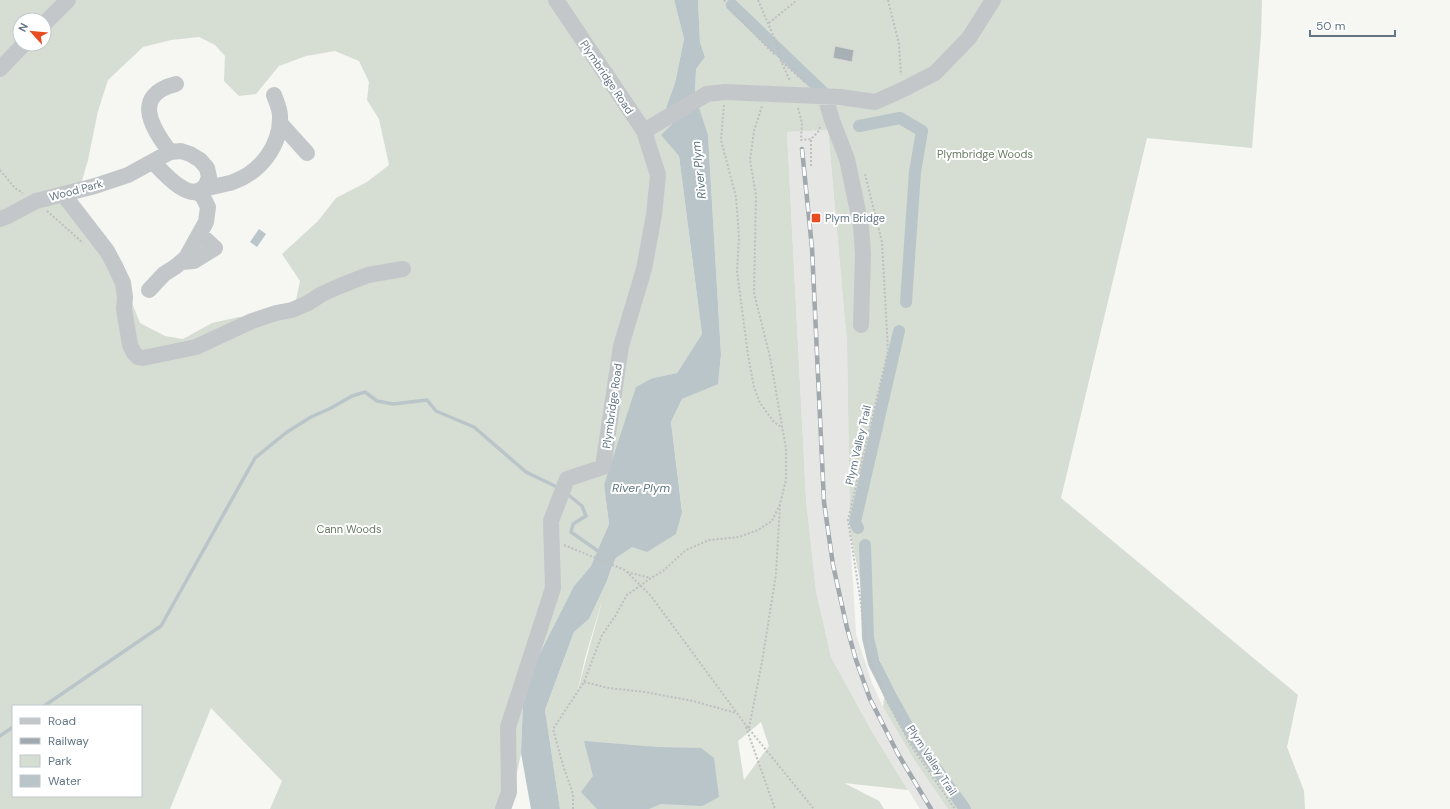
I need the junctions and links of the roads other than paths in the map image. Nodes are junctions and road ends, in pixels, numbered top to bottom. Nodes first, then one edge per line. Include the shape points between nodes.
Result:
1 (68, 0) edge
2 (556, 0) edge
3 (993, 0) edge
4 (52, 16) edge
5 (16, 52) edge
6 (0, 68) edge
7 (176, 84) dead end
8 (274, 95) dead end
9 (825, 96) junction
10 (280, 123) junction
11 (644, 131) junction
12 (170, 152) junction
13 (307, 153) dead end
14 (153, 162) junction
15 (200, 190) junction
16 (64, 194) junction
17 (0, 219) edge
18 (402, 269) dead end
19 (149, 290) dead end
20 (861, 325) dead end
21 (504, 809) edge

1 - 4 street
2 - 11 street, Plymbridge Road
3 - 9 street via 969,38 935,73 875,102
5 - 6 street
7 - 12 street via 165,87 155,94 148,112 158,137
8 - 10 street
9 - 11 street via 725,92 707,94
9 - 20 street via 847,159 861,226
10 - 13 street
10 - 15 street via 270,154 257,169 234,182
11 - 21 street, Plymbridge Road via 648,158 658,175 654,215 644,269 621,346 603,468 567,479 551,521 553,588 508,727 509,792
12 - 14 street, Wood Park
12 - 15 street via 181,151 190,154 207,168 210,177
14 - 15 street via 187,191
14 - 16 street, Wood Park via 128,175
15 - 19 street via 208,207 206,222 200,234 186,258 164,274
16 - 17 street, Wood Park via 36,201
16 - 18 street via 107,251 123,283 130,345 138,357 196,347 252,321 292,310 368,275

